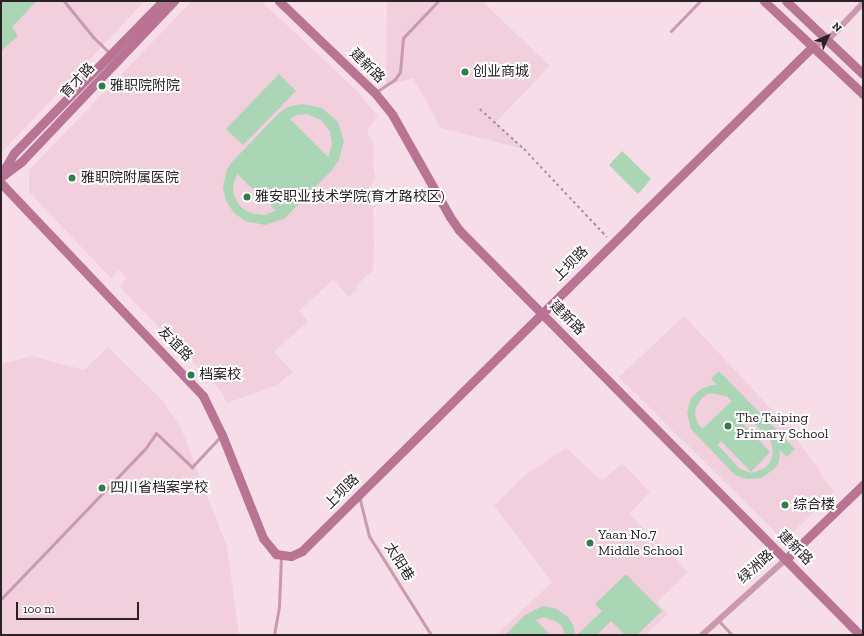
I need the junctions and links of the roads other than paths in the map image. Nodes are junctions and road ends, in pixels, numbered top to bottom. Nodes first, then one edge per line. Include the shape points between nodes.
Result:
1 (64, 1) edge
2 (163, 1) edge
3 (174, 1) edge
4 (279, 1) edge
5 (438, 1) edge
6 (700, 1) edge
7 (764, 1) edge
8 (786, 1) edge
9 (863, 3) edge
10 (671, 31) dead end
11 (828, 40) junction
12 (812, 47) junction
13 (114, 58) junction
14 (863, 74) edge
15 (375, 93) junction
16 (863, 94) edge
17 (1, 176) edge
18 (1, 183) edge
19 (542, 313) junction
20 (222, 435) junction
21 (863, 485) edge
22 (359, 495) junction
23 (281, 556) junction
24 (786, 559) junction
25 (1, 599) edge
26 (718, 620) junction
27 (274, 635) edge
28 (431, 635) edge
29 (702, 635) edge
30 (732, 635) edge
31 (860, 635) edge

1 - 13 lane
2 - 13 street, 育才路
3 - 13 street, 育才路
4 - 15 street, 建新路
5 - 15 lane via 403,38 400,72 395,79
6 - 10 lane
7 - 12 street
8 - 11 street
9 - 11 street, 上坝路
11 - 12 street, 上坝路
11 - 14 street
12 - 16 street
12 - 19 street, 上坝路
13 - 17 street, 育才路 via 14,153
15 - 19 street, 建新路 via 392,114 459,230
18 - 20 street, 友谊路 via 203,396
19 - 22 street, 上坝路
19 - 24 street, 建新路
20 - 23 street, 友谊路 via 263,538 272,550
20 - 25 lane via 192,466 156,433 145,449
21 - 24 street, 绿洲路
22 - 23 street, 上坝路 via 302,551 291,556
22 - 28 lane, 太阳巷 via 369,536
23 - 27 lane via 279,606
24 - 26 street, 绿洲路
24 - 31 street, 建新路
26 - 29 street, 绿洲路
26 - 30 lane

